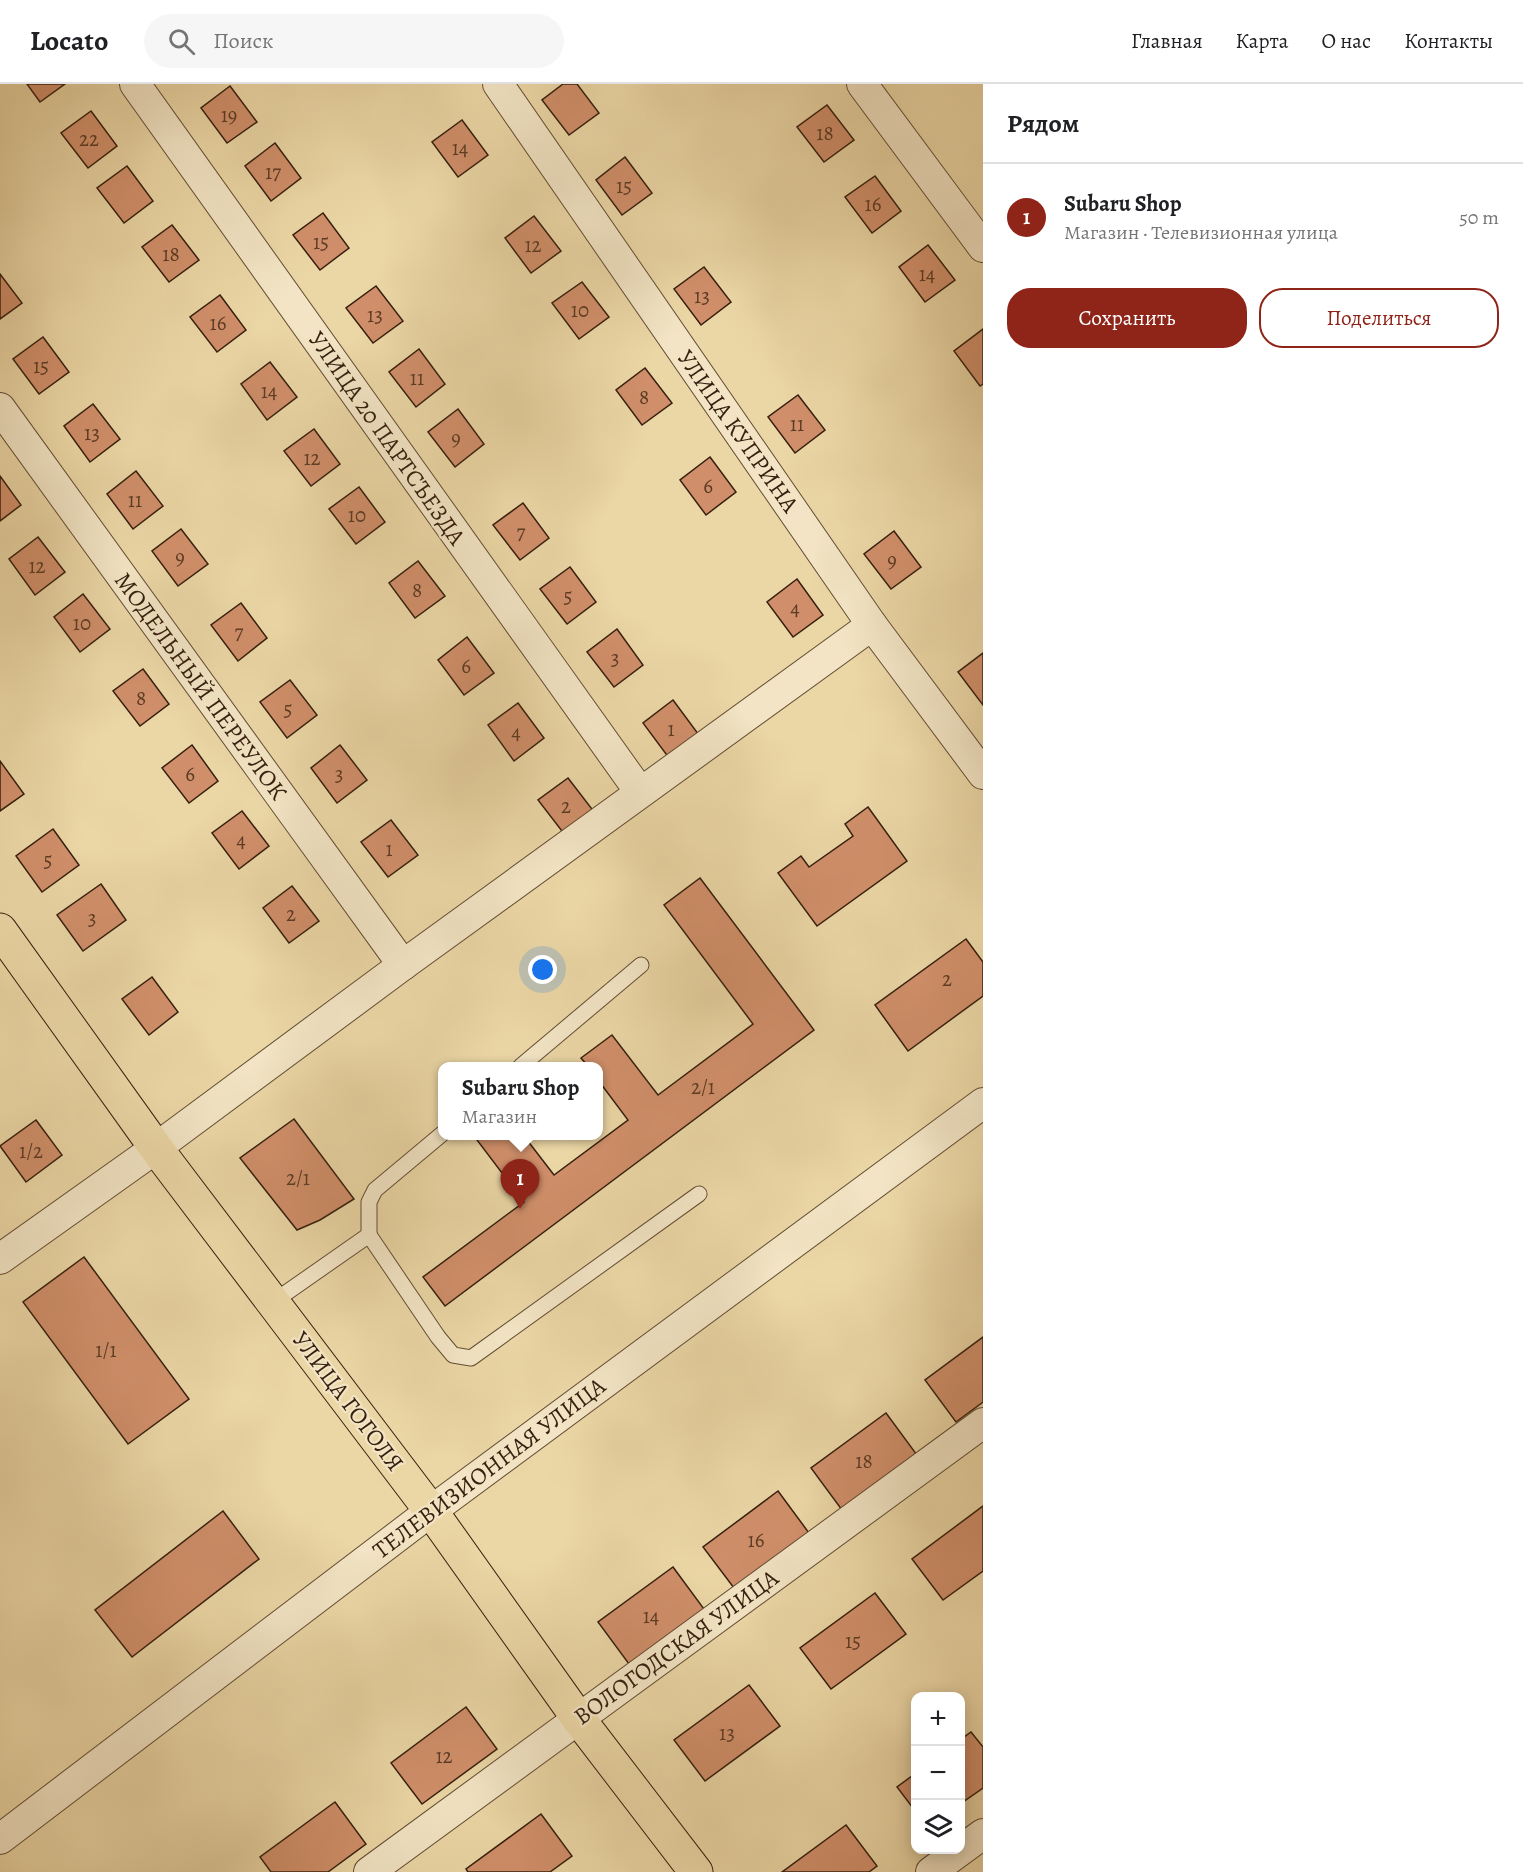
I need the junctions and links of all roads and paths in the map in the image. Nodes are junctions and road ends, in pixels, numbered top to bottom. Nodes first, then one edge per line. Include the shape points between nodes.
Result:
1 (135, 84) edge
2 (498, 84) edge
3 (862, 84) edge
4 (983, 247) edge
5 (0, 408) edge
6 (872, 625) junction
7 (983, 774) edge
8 (640, 792) junction
9 (0, 930) edge
10 (403, 964) junction
11 (641, 965) dead end
12 (526, 1062) edge
13 (983, 1103) edge
14 (438, 1137) edge
15 (156, 1148) junction
16 (699, 1194) dead end
17 (369, 1235) junction
18 (0, 1259) edge
19 (273, 1302) junction
20 (983, 1423) edge
21 (431, 1511) junction
22 (578, 1718) junction
23 (983, 1834) edge
24 (0, 1839) edge
25 (369, 1872) edge
26 (696, 1872) edge
27 (932, 1872) edge

1 - 8 street, УЛИЦА 20 ПАРТСЪЕЗДА
2 - 6 street, УЛИЦА КУПРИНА
3 - 4 street
5 - 10 street, МОДЕЛЬНЫЙ ПЕРЕУЛОК
6 - 7 street, УЛИЦА КУПРИНА
6 - 8 street
8 - 10 street
9 - 15 highway, УЛИЦА ГОГОЛЯ
10 - 15 street
11 - 12 lane
13 - 21 street, ТЕЛЕВИЗИОННАЯ УЛИЦА
14 - 17 lane via 375,1190 369,1202
15 - 18 street
15 - 19 highway, УЛИЦА ГОГОЛЯ
16 - 17 lane via 471,1358 453,1355 438,1337
17 - 19 lane
19 - 21 highway, УЛИЦА ГОГОЛЯ
20 - 22 street, ВОЛОГОДСКАЯ УЛИЦА
21 - 22 highway, УЛИЦА ГОГОЛЯ
21 - 24 street, ТЕЛЕВИЗИОННАЯ УЛИЦА
22 - 25 street, ВОЛОГОДСКАЯ УЛИЦА
22 - 26 highway, УЛИЦА ГОГОЛЯ
23 - 27 street

